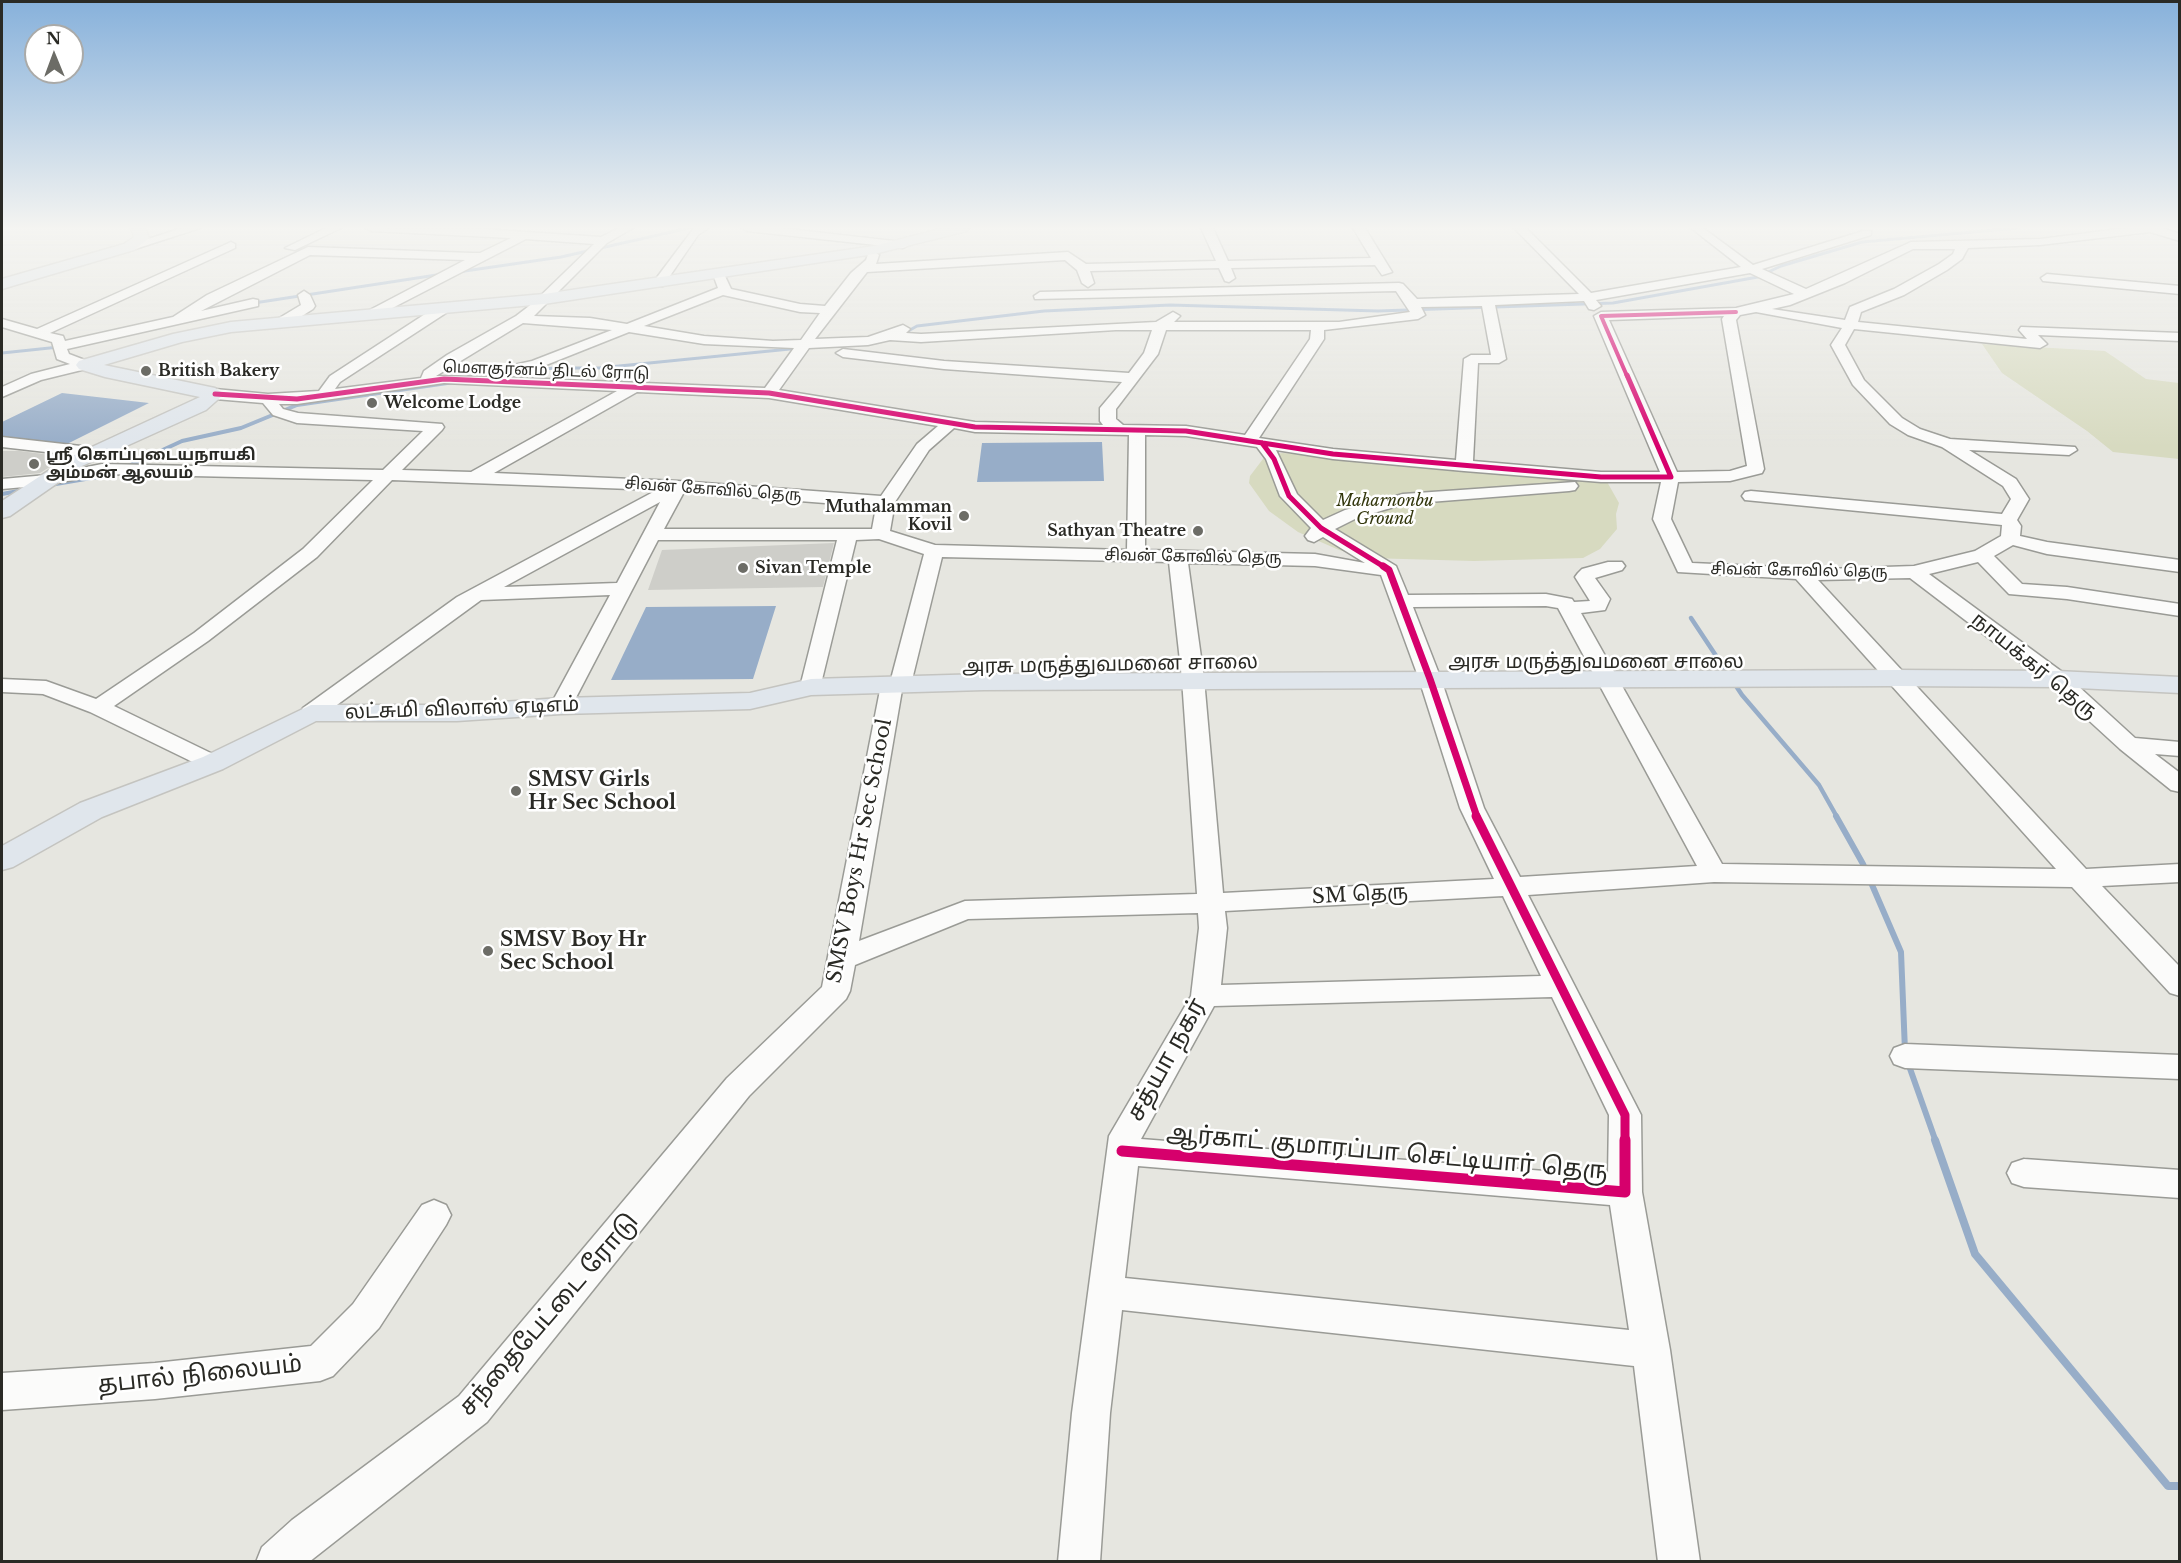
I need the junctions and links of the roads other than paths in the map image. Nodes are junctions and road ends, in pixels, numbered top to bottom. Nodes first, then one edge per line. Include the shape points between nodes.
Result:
1 (109, 301) edge
2 (207, 301) edge
3 (306, 301) edge
4 (398, 301) edge
5 (522, 301) edge
6 (542, 301) edge
7 (697, 301) edge
8 (771, 301) edge
9 (837, 301) edge
10 (1198, 301) edge
11 (1411, 301) edge
12 (1488, 301) joint
13 (1590, 301) edge
14 (1788, 301) edge
15 (1878, 301) edge
16 (253, 303) dead end
17 (1415, 306) junction
18 (444, 308) junction
19 (829, 310) junction
20 (1743, 311) junction
21 (371, 315) junction
22 (1601, 316) junction
23 (521, 319) junction
24 (176, 321) junction
25 (2, 322) edge
26 (280, 324) junction
27 (1161, 325) junction
28 (1850, 325) junction
29 (906, 326) dead end
30 (1318, 326) junction
31 (629, 328) junction
32 (38, 333) junction
33 (891, 336) junction
34 (2180, 337) edge
35 (807, 344) junction
36 (59, 347) junction
37 (85, 365) junction
38 (1132, 378) junction
39 (465, 380) junction
40 (428, 381) junction
41 (633, 388) junction
42 (2, 392) edge
43 (769, 393) junction
44 (215, 394) junction
45 (324, 395) junction
46 (268, 399) junction
47 (950, 424) junction
48 (1118, 429) junction
49 (1137, 429) junction
50 (2, 442) edge
51 (1255, 442) junction
52 (1948, 444) junction
53 (2069, 450) dead end
54 (78, 457) junction
55 (1464, 466) junction
56 (102, 469) junction
57 (389, 475) junction
58 (474, 477) junction
59 (1671, 477) junction
60 (47, 480) junction
61 (2, 484) edge
62 (678, 486) junction
63 (1751, 496) dead end
64 (886, 502) junction
65 (2, 512) edge
66 (1321, 528) junction
67 (2009, 529) junction
68 (848, 534) junction
69 (880, 534) junction
70 (652, 535) junction
71 (934, 551) junction
72 (1982, 555) junction
73 (1136, 556) junction
74 (1178, 558) junction
75 (1301, 559) junction
76 (1615, 566) dead end
77 (2180, 566) edge
78 (1389, 570) junction
79 (1914, 572) junction
80 (1801, 573) junction
81 (623, 589) junction
82 (478, 594) junction
83 (1401, 602) junction
84 (1569, 608) junction
85 (2180, 610) edge
86 (1897, 678) junction
87 (1193, 679) junction
88 (1430, 679) junction
89 (1608, 679) junction
90 (2057, 679) junction
91 (896, 684) junction
92 (2180, 685) edge
93 (2, 686) edge
94 (811, 687) junction
95 (98, 706) junction
96 (561, 706) junction
97 (311, 712) junction
98 (2128, 744) junction
99 (2180, 749) edge
100 (213, 763) junction
101 (2180, 785) edge
102 (2, 859) edge
103 (1714, 873) junction
104 (2180, 873) edge
105 (2079, 878) junction
106 (1510, 886) junction
107 (1210, 903) junction
108 (841, 959) junction
109 (1559, 986) junction
110 (2180, 986) edge
111 (1205, 996) junction
112 (1905, 1056) dead end
113 (2180, 1067) edge
114 (738, 1087) joint
115 (1122, 1151) junction
116 (2024, 1173) dead end
117 (2180, 1184) edge
118 (1625, 1192) junction
119 (434, 1215) dead end
120 (1106, 1292) junction
121 (1652, 1350) junction
122 (2, 1392) edge
123 (277, 1562) edge
124 (1078, 1562) edge
125 (1679, 1562) edge

1 - 32 street
2 - 24 street
3 - 26 street via 308,306
4 - 21 street
5 - 18 main road
6 - 23 street
7 - 31 street
8 - 19 street
9 - 19 street
10 - 27 street
11 - 17 street
12 - 17 street
12 - 55 street via 1499,359 1471,359
13 - 22 street
14 - 20 street
15 - 28 street via 1856,310
16 - 24 street
17 - 30 street via 1418,315 1391,321
18 - 21 main road
18 - 45 street via 335,379
19 - 35 street
20 - 22 street
20 - 28 street
20 - 59 street via 1729,319 1756,469 1730,476
21 - 26 main road
22 - 59 street
23 - 31 street
23 - 40 street via 452,357 429,374
24 - 36 street
25 - 32 street
26 - 37 main road via 231,327
27 - 30 street
27 - 33 street via 921,338
27 - 38 street via 1151,354
28 - 34 street via 2040,344 2026,330
28 - 52 street via 1838,345 1858,382 1896,421
29 - 33 street
30 - 51 street via 1317,339
31 - 35 street via 704,340
31 - 39 street via 536,364
32 - 36 street via 58,339
33 - 35 street
35 - 38 street via 820,351 944,365
35 - 43 street
36 - 37 street via 62,356
37 - 42 street via 36,376
37 - 44 main road, மௌகுர்னம் திடல் ரோடு
38 - 48 street via 1108,408 1108,421
39 - 40 street, மௌகுர்னம் திடல் ரோடு
39 - 41 street, மௌகுர்னம் திடல் ரோடு
40 - 45 street, மௌகுர்னம் திடல் ரோடு
41 - 43 street, மௌகுர்னம் திடல் ரோடு
41 - 58 street
43 - 47 street, மௌகுர்னம் திடல் ரோடு
44 - 46 street, மௌகுர்னம் திடல் ரோடு
44 - 54 main road via 199,406
45 - 46 street, மௌகுர்னம் திடல் ரோடு
46 - 57 street via 278,412 297,418 436,427
47 - 48 street, மௌகுர்னம் திடல் ரோடு
47 - 64 street via 923,447
48 - 49 street, மௌகுர்னம் திடல் ரோடு
49 - 51 street, மௌகுர்னம் திடல் ரோடு via 1186,431
49 - 73 street
50 - 54 street
51 - 55 street, மௌகுர்னம் திடல் ரோடு via 1333,454
51 - 66 street via 1274,459 1290,496
52 - 53 street
52 - 67 street via 2010,483 2020,499
54 - 56 street
54 - 60 main road
55 - 59 street, மௌகுர்னம் திடல் ரோடு via 1601,477
56 - 57 street, சிவன் கோவில் தெரு
56 - 60 street
57 - 58 street, சிவன் கோவில் தெரு
57 - 95 street via 310,553 201,637
58 - 62 street, சிவன் கோவில் தெரு
59 - 66 street via 1403,499 1351,513
59 - 80 street, சிவன் கோவில் தெரு via 1662,519 1685,568
60 - 61 street
60 - 65 main road
62 - 64 street, சிவன் கோவில் தெரு
62 - 70 street
62 - 82 street
63 - 67 street
64 - 69 street
66 - 75 street
66 - 78 street
67 - 72 street, சிவன் கோவில் தெரு
67 - 77 street via 2048,548
68 - 69 street, சிவன் கோவில் தெரு
68 - 70 street, சிவன் கோவில் தெரு
68 - 94 street
69 - 71 street, சிவன் கோவில் தெரு
70 - 81 street
71 - 73 street, சிவன் கோவில் தெரு
71 - 91 street, SMSV Boys Hr Sec School
72 - 79 street, சிவன் கோவில் தெரு
72 - 85 street via 2016,590 2067,593
73 - 74 street, சிவன் கோவில் தெரு
74 - 75 street, சிவன் கோவில் தெரு
74 - 87 street, சத்யா நகர்
75 - 78 street, சிவன் கோவில் தெரு
76 - 84 street via 1585,577 1600,599 1598,606
78 - 83 street, ஆர்காட் குமாரப்பா செட்டியார் தெரு
79 - 80 street, சிவன் கோவில் தெரு
79 - 90 street, நாயக்கர் தெரு
80 - 86 street
81 - 82 street
81 - 96 street
82 - 97 street
83 - 84 street via 1546,600 1565,603
83 - 88 street, ஆர்காட் குமாரப்பா செட்டியார் தெரு
84 - 89 street
86 - 89 main road, அரசு மருத்துவமனை சாலை
86 - 90 main road, அரசு மருத்துவமனை சாலை
86 - 105 street
87 - 88 main road, அரசு மருத்துவமனை சாலை
87 - 91 main road, அரசு மருத்துவமனை சாலை
87 - 107 street, சத்யா நகர்
88 - 89 main road, அரசு மருத்துவமனை சாலை
88 - 106 street, ஆர்காட் குமாரப்பா செட்டியார் தெரு via 1472,808
89 - 103 street
90 - 92 main road, அரசு மருத்துவமனை சாலை
90 - 98 street, நாயக்கர் தெரு
91 - 94 main road, அரசு மருத்துவமனை சாலை
91 - 108 street, SMSV Boys Hr Sec School
93 - 95 street via 46,688
94 - 96 main road, லட்சுமி விலாஸ் ஏடிஎம் via 750,701
95 - 100 street
96 - 97 main road, லட்சுமி விலாஸ் ஏடிஎம் via 457,713
97 - 100 main road, லட்சுமி விலாஸ் ஏடிஎம்
98 - 99 street
98 - 101 street, நாயக்கர் தெரு
100 - 102 main road, லட்சுமி விலாஸ் ஏடிஎம் via 90,810
103 - 105 street, SM தெரு
103 - 106 street, SM தெரு
104 - 105 street, SM தெரு
105 - 110 street
106 - 107 street, SM தெரு
106 - 109 street, ஆர்காட் குமாரப்பா செட்டியார் தெரு
107 - 108 street, SM தெரு via 965,910
107 - 111 street, சத்யா நகர் via 1213,928
108 - 114 street, SMSV Boys Hr Sec School via 836,991
109 - 111 street
109 - 118 street, ஆர்காட் குமாரப்பா செட்டியார் தெரு via 1625,1115
111 - 115 street, சத்யா நகர் via 1125,1136
112 - 113 street
114 - 123 street, சந்தைபேட்டை ரோடு via 473,1410
115 - 118 street, ஆர்காட் குமாரப்பா செட்டியார் தெரு
115 - 120 street, சத்யா நகர்
116 - 117 street
118 - 121 street
119 - 122 street, தபால் நிலையம் via 366,1316 320,1363
120 - 121 street
120 - 124 street, சத்யா நகர்
121 - 125 street

